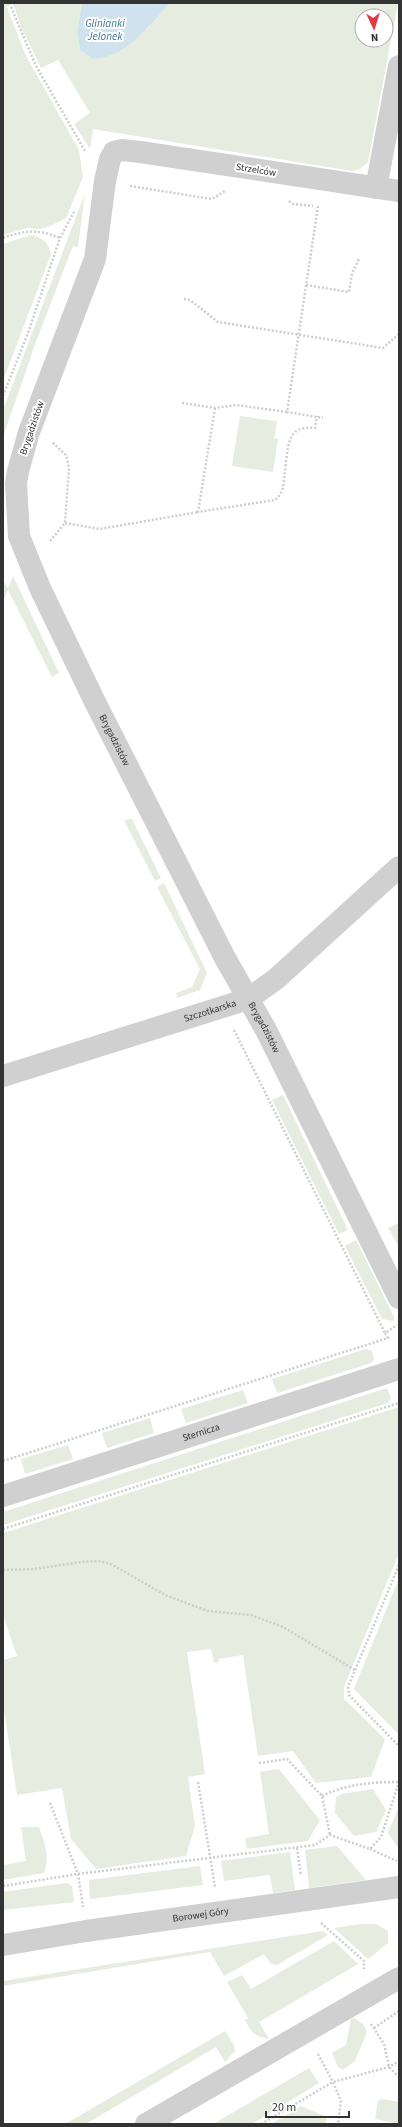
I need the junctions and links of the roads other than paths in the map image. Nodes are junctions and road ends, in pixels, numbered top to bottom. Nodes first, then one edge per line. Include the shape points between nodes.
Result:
1 (399, 66) edge
2 (114, 152) joint
3 (376, 188) junction
4 (399, 191) edge
5 (399, 867) edge
6 (248, 998) junction
7 (3, 1076) edge
8 (399, 1298) edge
9 (399, 1369) edge
10 (3, 1496) edge
11 (399, 1887) edge
12 (3, 1945) edge
13 (399, 1978) edge
14 (146, 2124) edge

1 - 3 street
2 - 3 street, Strzelców via 140,152
2 - 6 street, Brygadzistów via 105,181 95,259 29,432 18,471 16,484 19,536 40,588 95,702 225,958
3 - 4 street, Strzelców
5 - 6 street, Szczotkarska via 276,978
6 - 7 street, Szczotkarska
6 - 8 street, Brygadzistów
9 - 10 street, Sternicza
11 - 12 street, Borowej Góry
13 - 14 street

